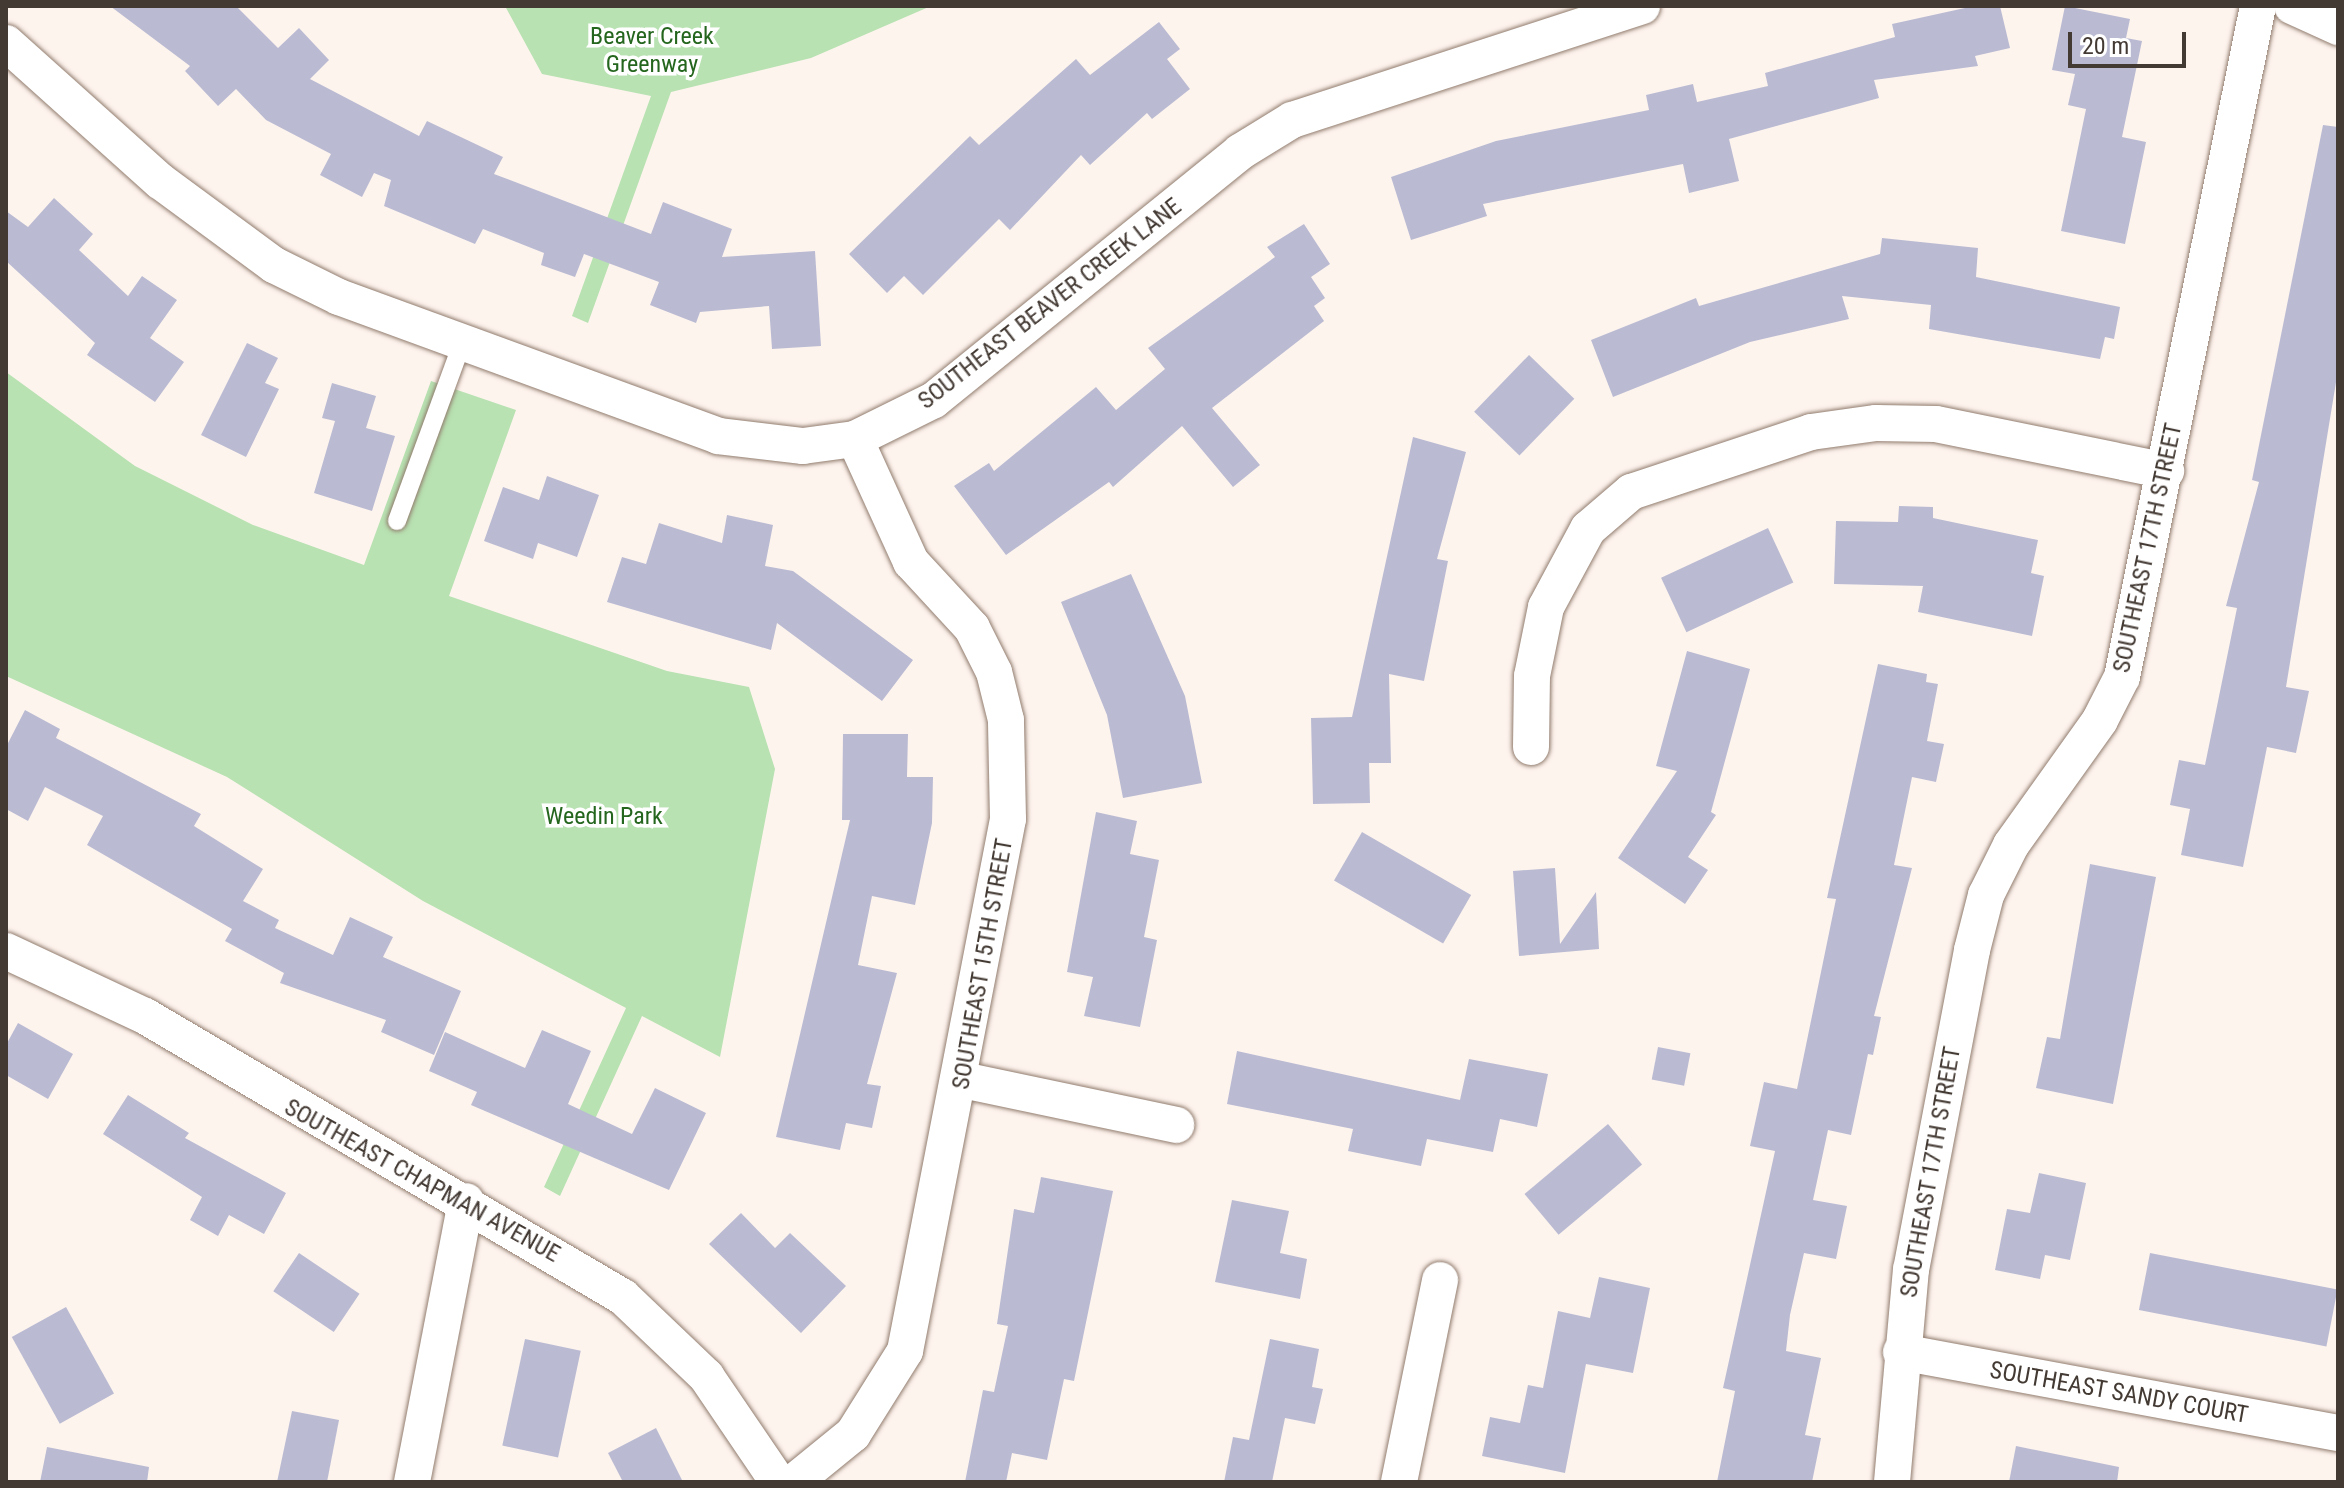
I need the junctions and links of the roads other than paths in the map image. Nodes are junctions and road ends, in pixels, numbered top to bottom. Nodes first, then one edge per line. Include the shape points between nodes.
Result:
1 (1642, 6) edge
2 (2258, 6) edge
3 (2292, 6) edge
4 (2338, 27) edge
5 (6, 43) edge
6 (463, 341) junction
7 (855, 439) junction
8 (2166, 471) junction
9 (397, 521) dead end
10 (1531, 747) dead end
11 (6, 951) edge
12 (963, 1080) junction
13 (1176, 1125) dead end
14 (466, 1201) junction
15 (1440, 1280) dead end
16 (1901, 1352) junction
17 (2338, 1433) edge
18 (412, 1482) edge
19 (778, 1482) edge
20 (794, 1482) edge
21 (1399, 1482) edge
22 (1892, 1482) edge

1 - 7 street, SOUTHEAST BEAVER CREEK LANE via 1292,120 1240,152 934,400
2 - 8 street, SOUTHEAST 17TH STREET
3 - 4 street
5 - 6 street, SOUTHEAST BEAVER CREEK LANE via 160,181 274,265 339,297
6 - 7 street, SOUTHEAST BEAVER CREEK LANE via 718,436 803,446
6 - 9 lane
7 - 12 street, SOUTHEAST 15TH STREET via 911,562 972,628 1006,720 1008,819
8 - 10 street via 1936,424 1876,423 1811,432 1631,492 1588,529 1546,607 1532,676
8 - 16 street, SOUTHEAST 17TH STREET via 2122,677 1986,895
11 - 14 street, SOUTHEAST CHAPMAN AVENUE via 145,1016 272,1097
12 - 13 street
12 - 20 street, SOUTHEAST 15TH STREET via 905,1351 853,1434
14 - 18 street
14 - 19 street, SOUTHEAST CHAPMAN AVENUE via 646,1318 736,1413
15 - 21 street
16 - 17 street, SOUTHEAST SANDY COURT
16 - 22 street, SOUTHEAST 17TH STREET

